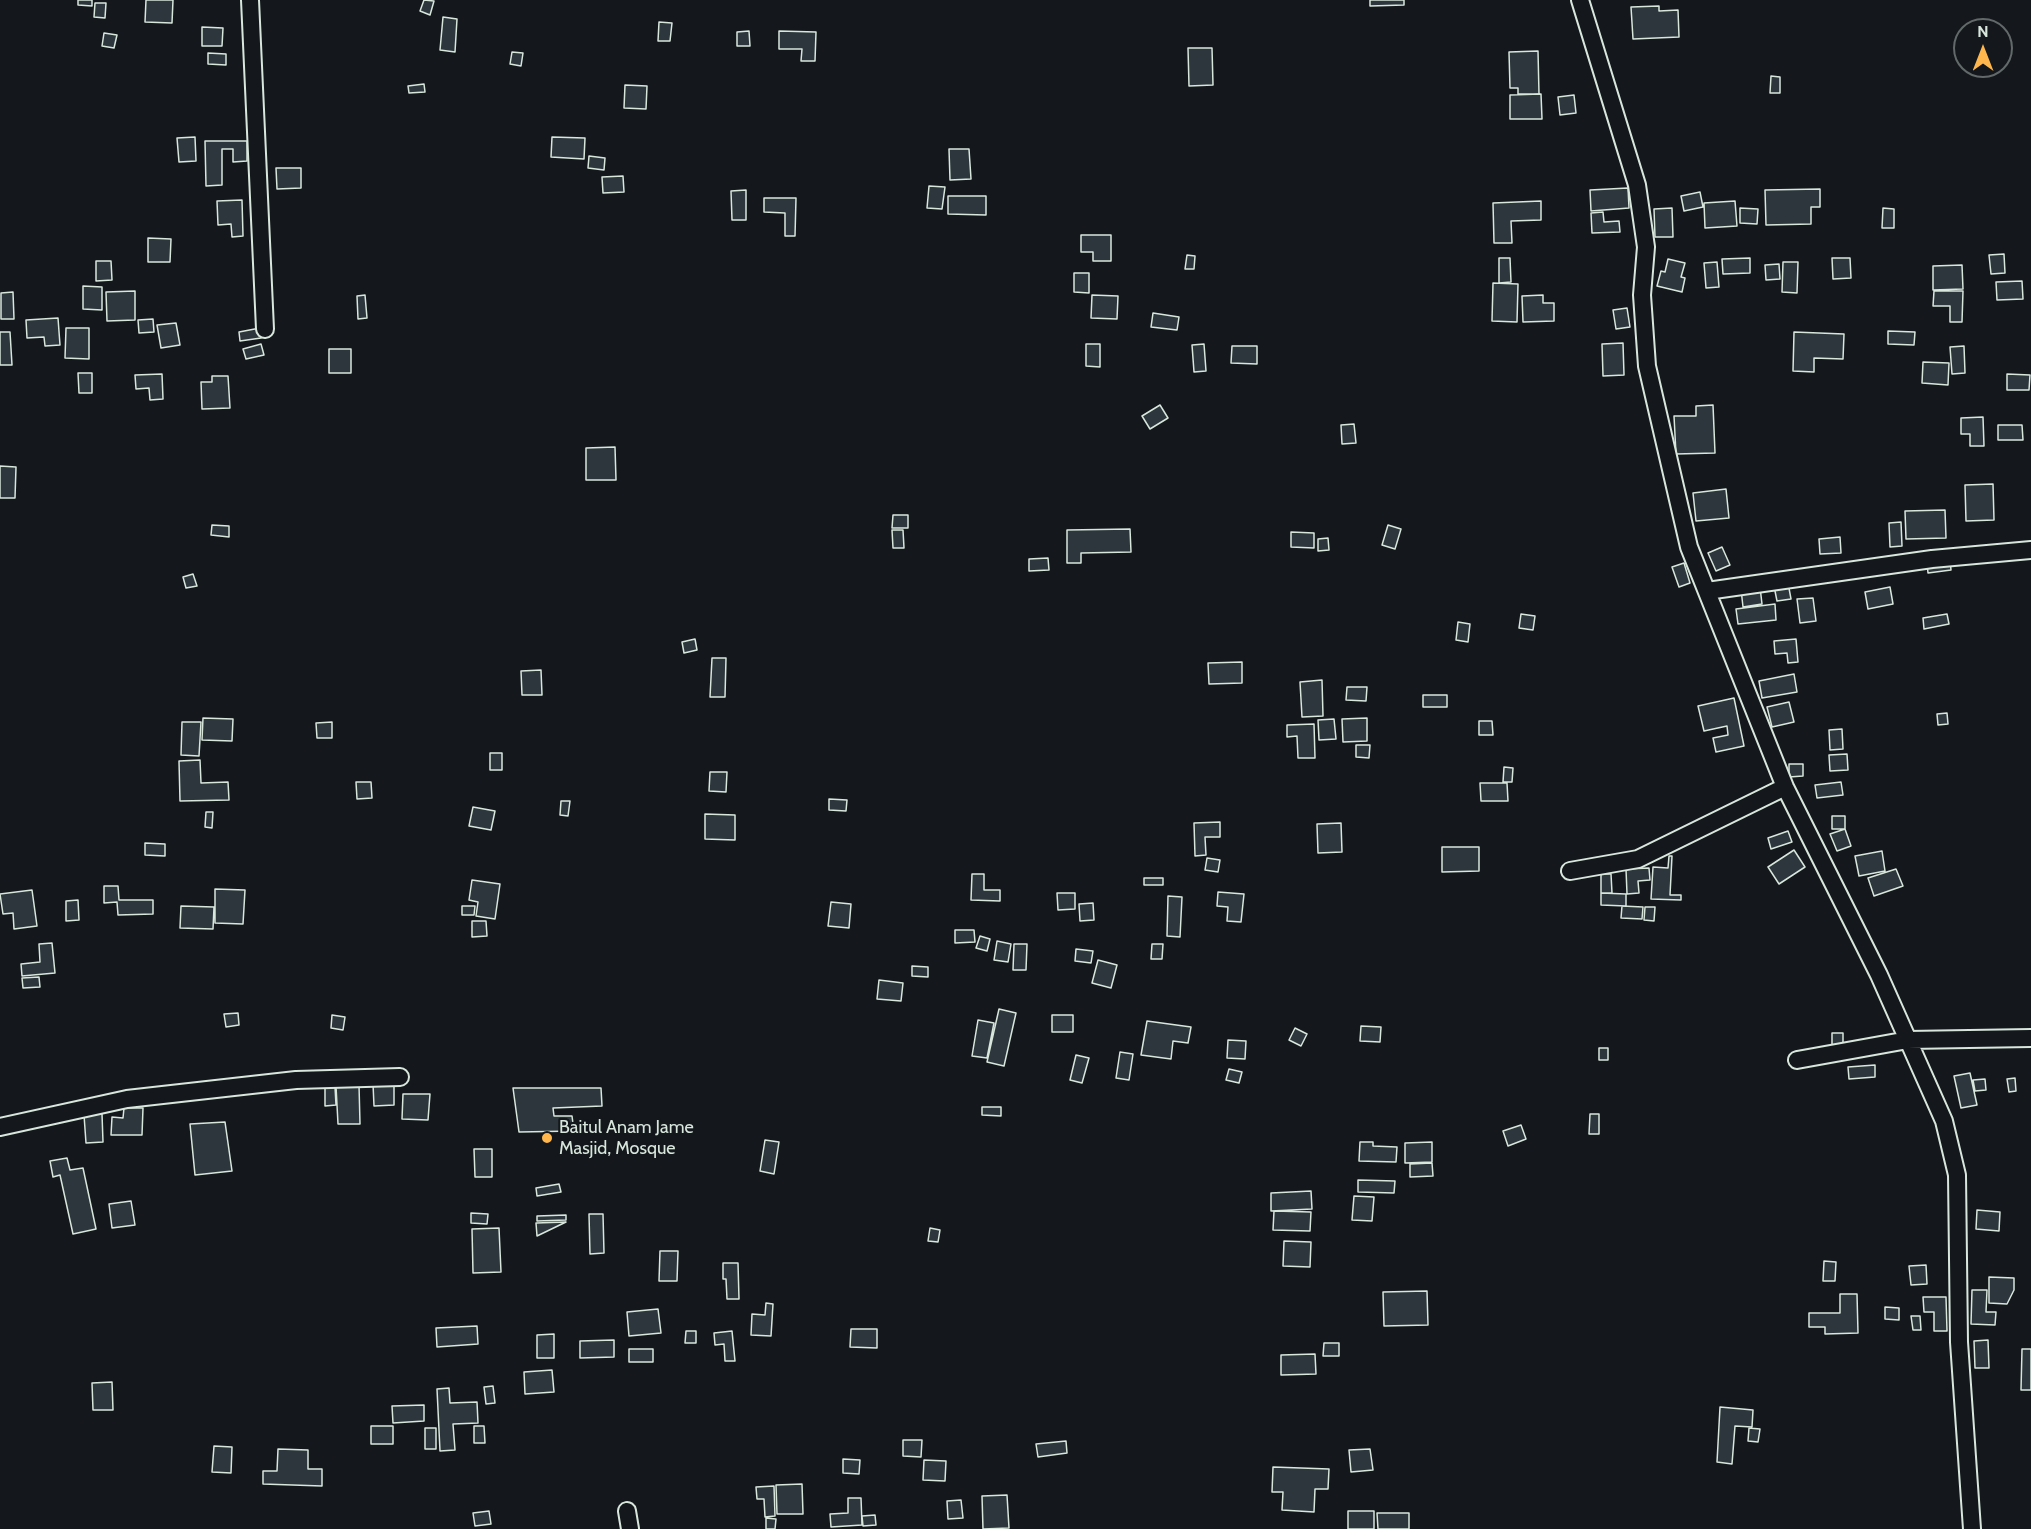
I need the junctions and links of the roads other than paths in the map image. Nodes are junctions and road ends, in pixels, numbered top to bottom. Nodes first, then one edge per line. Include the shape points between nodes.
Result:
1 (250, 0) edge
2 (1580, 0) edge
3 (265, 329) dead end
4 (2031, 550) edge
5 (1707, 591) junction
6 (1785, 787) junction
7 (1570, 871) dead end
8 (2031, 1038) edge
9 (1908, 1040) junction
10 (1797, 1060) dead end
11 (400, 1077) dead end
12 (0, 1126) edge
13 (627, 1511) dead end
14 (630, 1529) edge
15 (1972, 1529) edge

1 - 3 street
2 - 5 street via 1637,185 1646,247 1642,296 1647,366 1689,547
4 - 5 street via 1932,559
5 - 6 street
6 - 7 street via 1638,859
6 - 9 street
8 - 9 street
9 - 10 street
9 - 15 street via 1944,1121 1957,1175 1959,1342
11 - 12 street via 296,1080 127,1099
13 - 14 street

